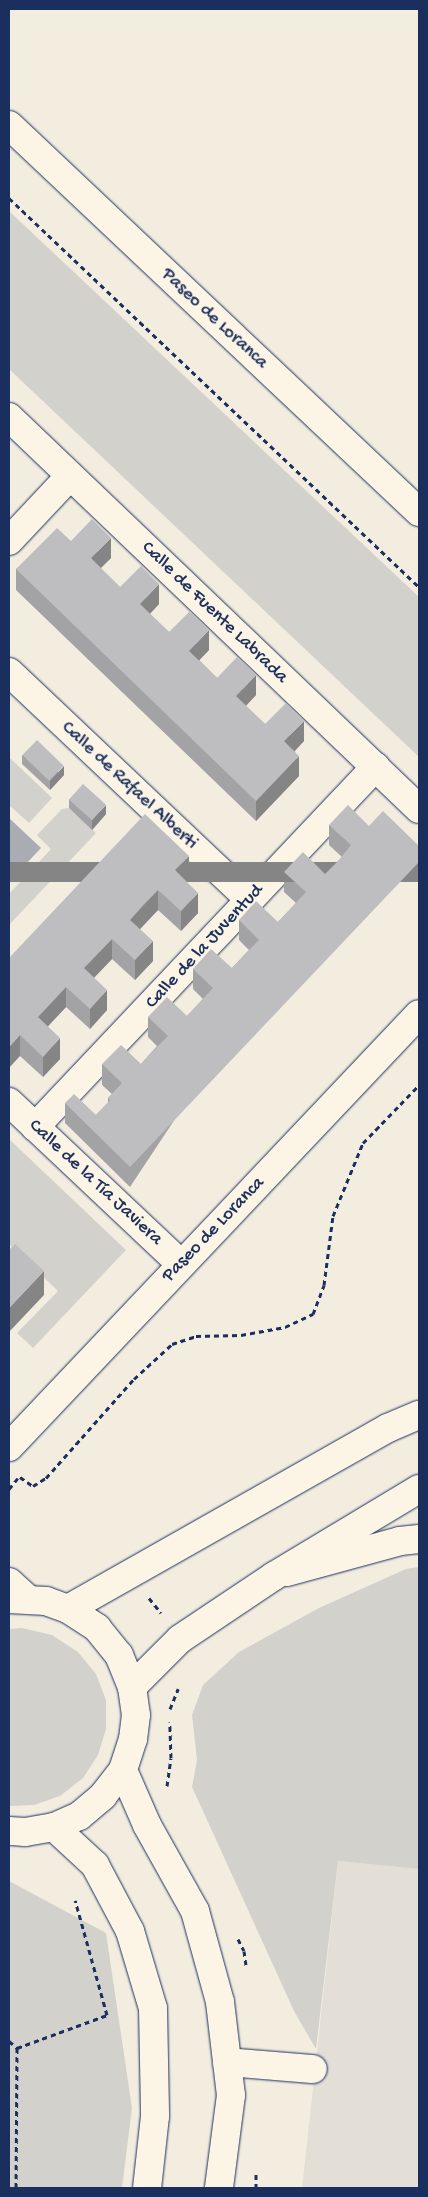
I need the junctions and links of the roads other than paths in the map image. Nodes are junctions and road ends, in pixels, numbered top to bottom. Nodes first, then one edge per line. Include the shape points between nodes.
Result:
1 (9, 125) edge
2 (9, 417) edge
3 (70, 476) junction
4 (419, 512) edge
5 (9, 541) edge
6 (9, 672) edge
7 (376, 767) junction
8 (419, 809) edge
9 (250, 900) junction
10 (419, 1014) edge
11 (9, 1102) edge
12 (35, 1127) junction
13 (181, 1264) junction
14 (419, 1414) edge
15 (419, 1420) edge
16 (388, 1428) junction
17 (12, 1459) edge
18 (419, 1489) edge
19 (419, 1539) edge
20 (274, 1576) junction
21 (15, 1593) edge
22 (68, 1609) junction
23 (132, 1687) junction
24 (123, 1770) junction
25 (54, 1827) junction
26 (9, 1831) edge
27 (227, 2062) junction
28 (313, 2069) dead end
29 (147, 2188) edge
30 (219, 2188) edge

1 - 4 main road, Paseo de Loranca
2 - 3 main road, Calle de Fuente Labrada
3 - 5 main road
3 - 7 main road, Calle de Fuente Labrada
6 - 9 main road, Calle de Rafael Alberti
7 - 8 main road, Calle de Fuente Labrada
7 - 9 main road, Calle de la Juventud
9 - 12 main road, Calle de la Juventud
10 - 13 main road, Paseo de Loranca
11 - 12 main road, Calle de la Tía Javiera
12 - 13 main road, Calle de la Tía Javiera
13 - 17 main road, Paseo de Loranca
14 - 16 main road
15 - 16 main road
16 - 22 main road
18 - 20 main road
19 - 20 main road via 400,1541
20 - 23 main road via 180,1639
21 - 22 main road
22 - 23 main road via 97,1628 119,1655
23 - 24 main road via 136,1715
24 - 25 main road via 103,1796 80,1816
24 - 27 main road via 146,1825 195,1912 220,2002
25 - 26 main road
25 - 29 main road via 95,1865 130,1931 153,2008 155,2116
27 - 28 main road
27 - 30 main road via 231,2095

